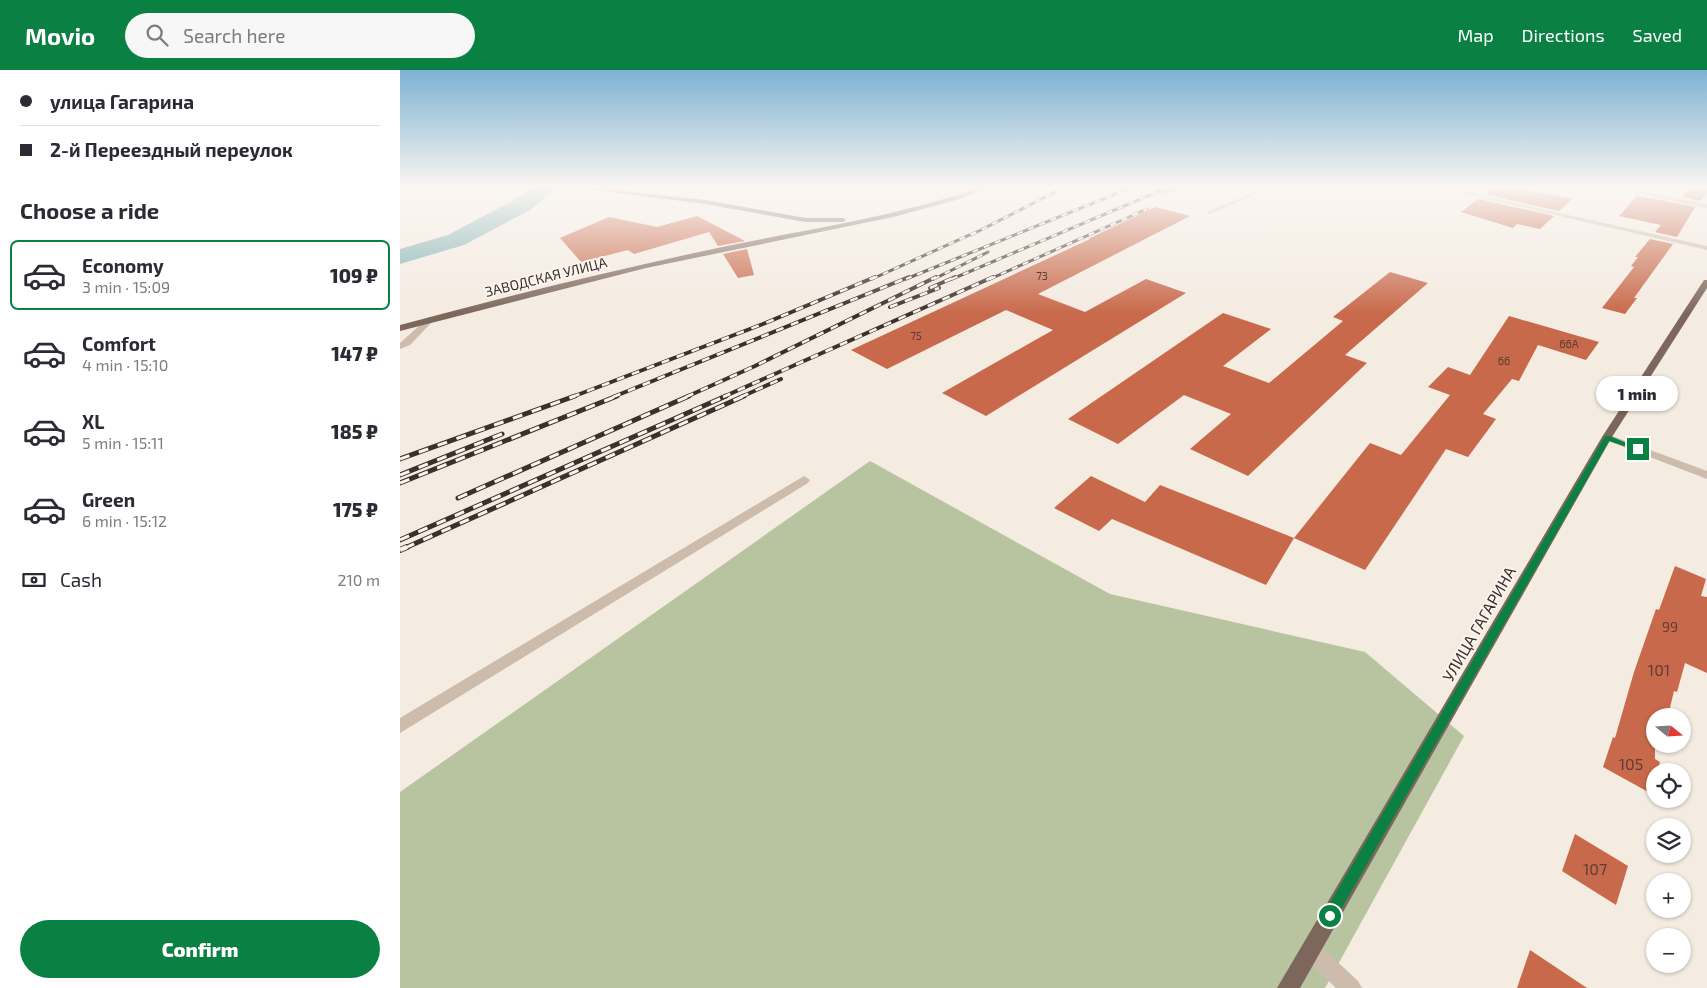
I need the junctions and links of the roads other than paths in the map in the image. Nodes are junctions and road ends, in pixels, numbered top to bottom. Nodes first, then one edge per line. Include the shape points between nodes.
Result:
1 (802, 229) edge
2 (825, 229) edge
3 (1622, 229) edge
4 (795, 235) junction
5 (1707, 248) edge
6 (1707, 282) edge
7 (429, 320) junction
8 (400, 328) edge
9 (400, 346) edge
10 (1607, 438) junction
11 (1707, 475) edge
12 (804, 480) dead end
13 (400, 726) edge
14 (1310, 950) junction
15 (1288, 988) edge
16 (1351, 988) edge

1 - 4 main road
2 - 4 main road, ЗАВОДСКАЯ УЛИЦА
3 - 5 street
4 - 7 main road, ЗАВОДСКАЯ УЛИЦА via 578,282
6 - 10 main road, УЛИЦА ГАГАРИНА
7 - 8 main road, ЗАВОДСКАЯ УЛИЦА
7 - 9 street
10 - 11 street
10 - 14 main road, УЛИЦА ГАГАРИНА
12 - 13 street
14 - 15 main road, УЛИЦА ГАГАРИНА
14 - 16 street

